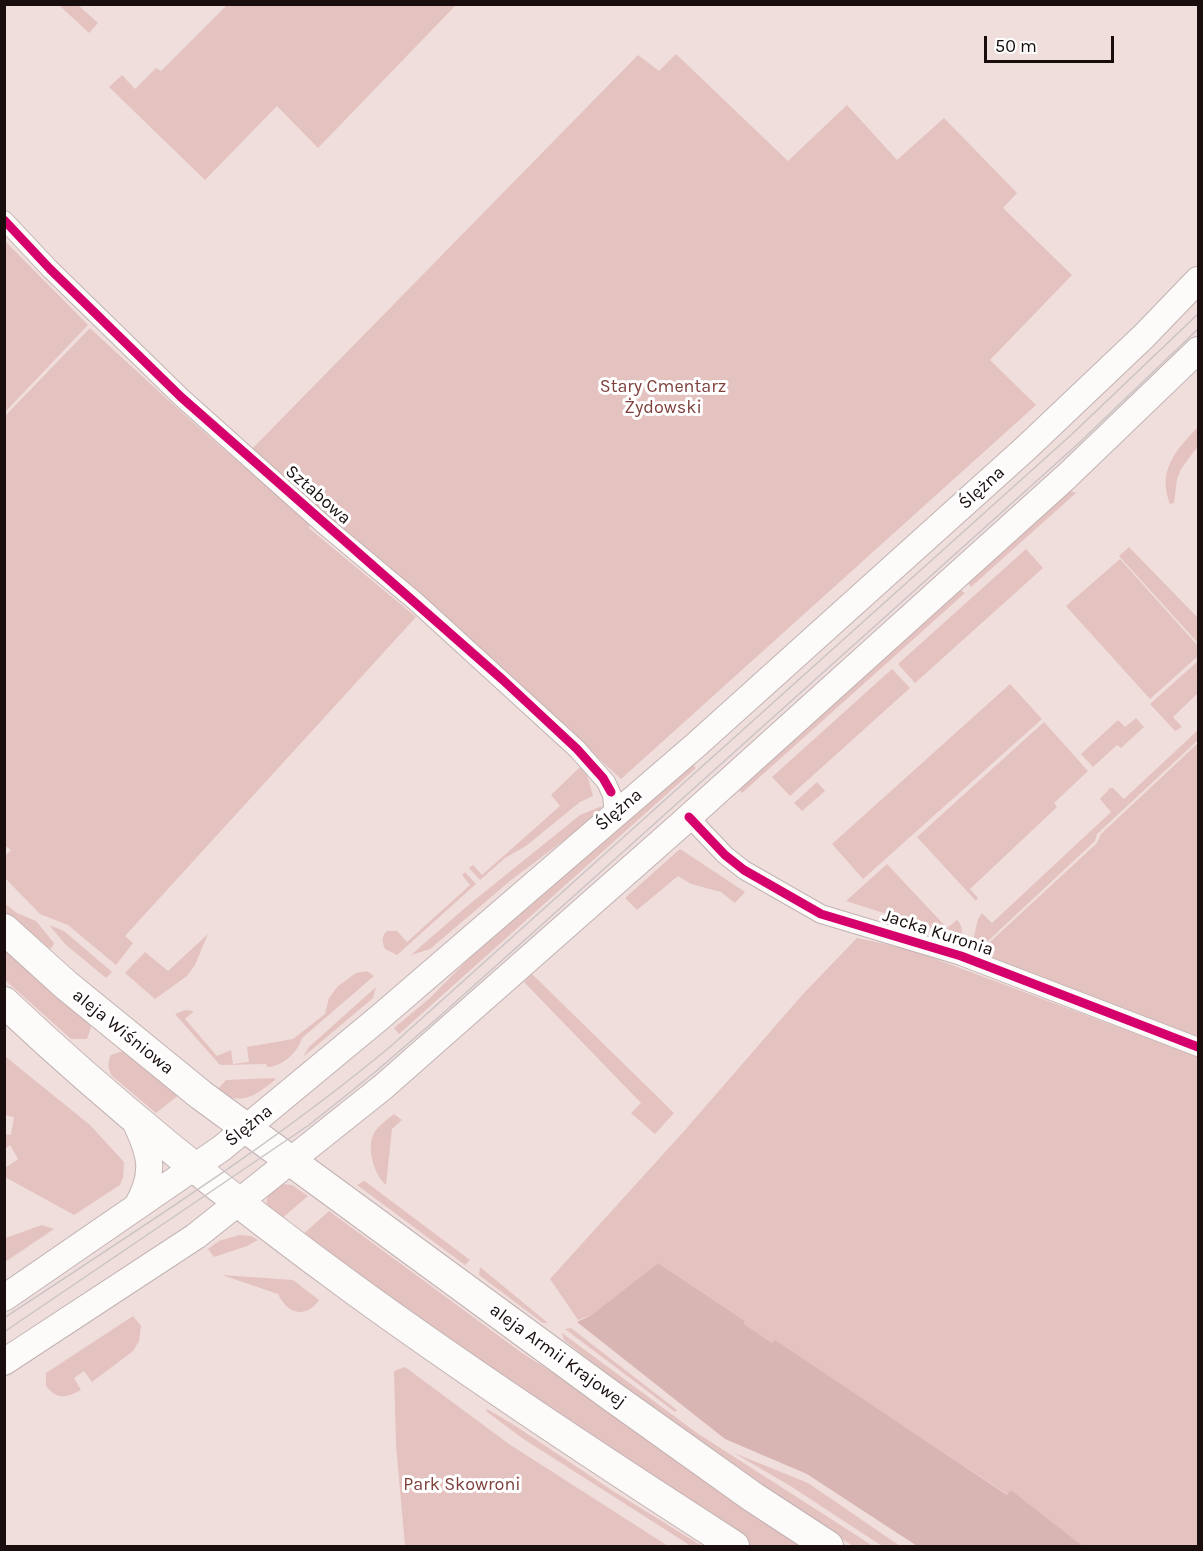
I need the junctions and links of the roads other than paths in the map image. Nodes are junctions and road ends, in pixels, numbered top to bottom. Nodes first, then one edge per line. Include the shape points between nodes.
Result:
1 (4, 220) edge
2 (1198, 280) edge
3 (1198, 350) edge
4 (614, 816) junction
5 (689, 817) junction
6 (4, 929) edge
7 (4, 1002) edge
8 (1198, 1047) edge
9 (135, 1119) junction
10 (247, 1128) junction
11 (291, 1161) junction
12 (195, 1168) junction
13 (239, 1203) junction
14 (137, 1206) junction
15 (4, 1298) edge
16 (4, 1362) edge
17 (734, 1546) edge
18 (828, 1546) edge

1 - 4 street, Sztabowa via 167,384 577,749 610,789
2 - 4 main road, Ślężna via 1026,448
3 - 5 main road via 1067,476
4 - 10 main road, Ślężna
5 - 8 street, Jacka Kuronia via 744,870 820,914 961,956
5 - 11 main road via 435,1044
6 - 10 main road, aleja Wiśniowa via 103,1016
7 - 9 main road
9 - 12 main road
9 - 14 main road via 150,1157 147,1186
10 - 11 main road, aleja Wiśniowa
10 - 12 main road, Ślężna
11 - 13 main road
11 - 18 main road, aleja Armii Krajowej via 610,1395
12 - 13 main road
12 - 14 main road, Ślężna
13 - 16 main road via 160,1261
13 - 17 main road via 464,1369
14 - 15 main road, Ślężna

